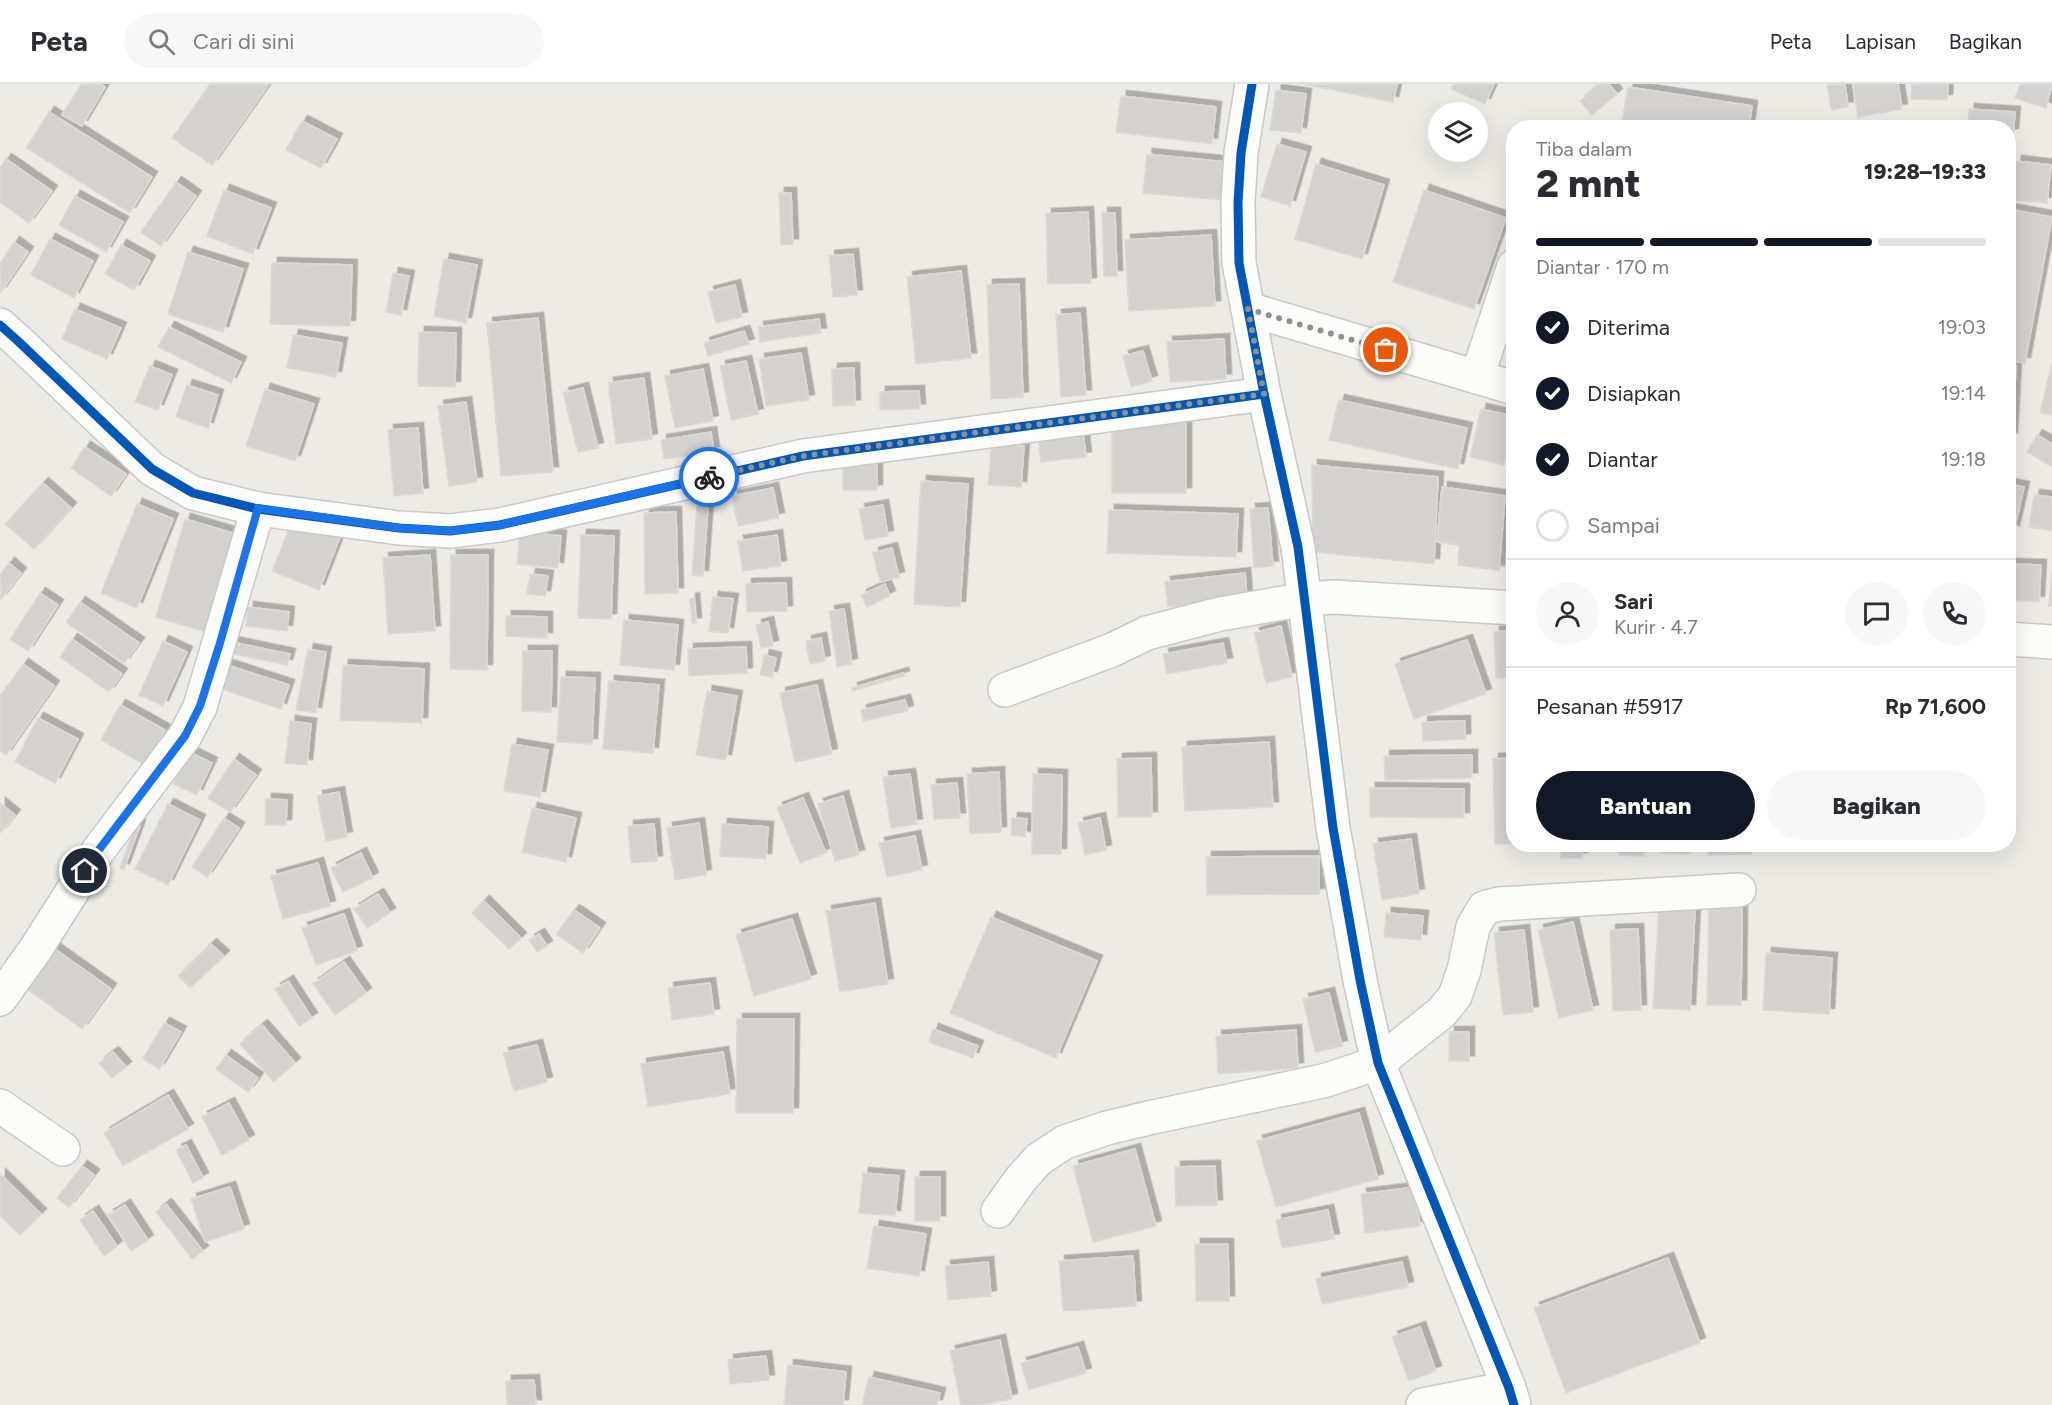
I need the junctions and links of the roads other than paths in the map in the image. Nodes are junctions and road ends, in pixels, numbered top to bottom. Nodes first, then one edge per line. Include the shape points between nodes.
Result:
1 (1252, 84) edge
2 (1506, 290) edge
3 (1248, 309) junction
4 (0, 326) edge
5 (1477, 377) junction
6 (1506, 386) edge
7 (1264, 394) junction
8 (258, 508) junction
9 (1306, 598) junction
10 (1506, 608) edge
11 (2016, 640) edge
12 (2052, 642) edge
13 (1005, 690) dead end
14 (1739, 890) dead end
15 (0, 999) edge
16 (1378, 1063) junction
17 (0, 1106) edge
18 (63, 1149) dead end
19 (998, 1211) dead end
20 (1512, 1397) edge
21 (1423, 1405) edge

1 - 3 street via 1238,203 1239,263
2 - 5 street
3 - 5 street
3 - 7 street
4 - 8 street via 152,469 193,493
5 - 6 street
7 - 8 street via 803,456 500,525 450,531 399,528
7 - 9 street
8 - 15 street via 200,706 185,736 98,851
9 - 10 street
9 - 13 street via 1148,633
9 - 16 street via 1333,828
11 - 12 street
14 - 16 street via 1484,908 1473,927 1455,996 1442,1012
16 - 19 street via 1323,1081 1153,1116 1065,1142 1039,1159
16 - 20 street
17 - 18 street
20 - 21 street

